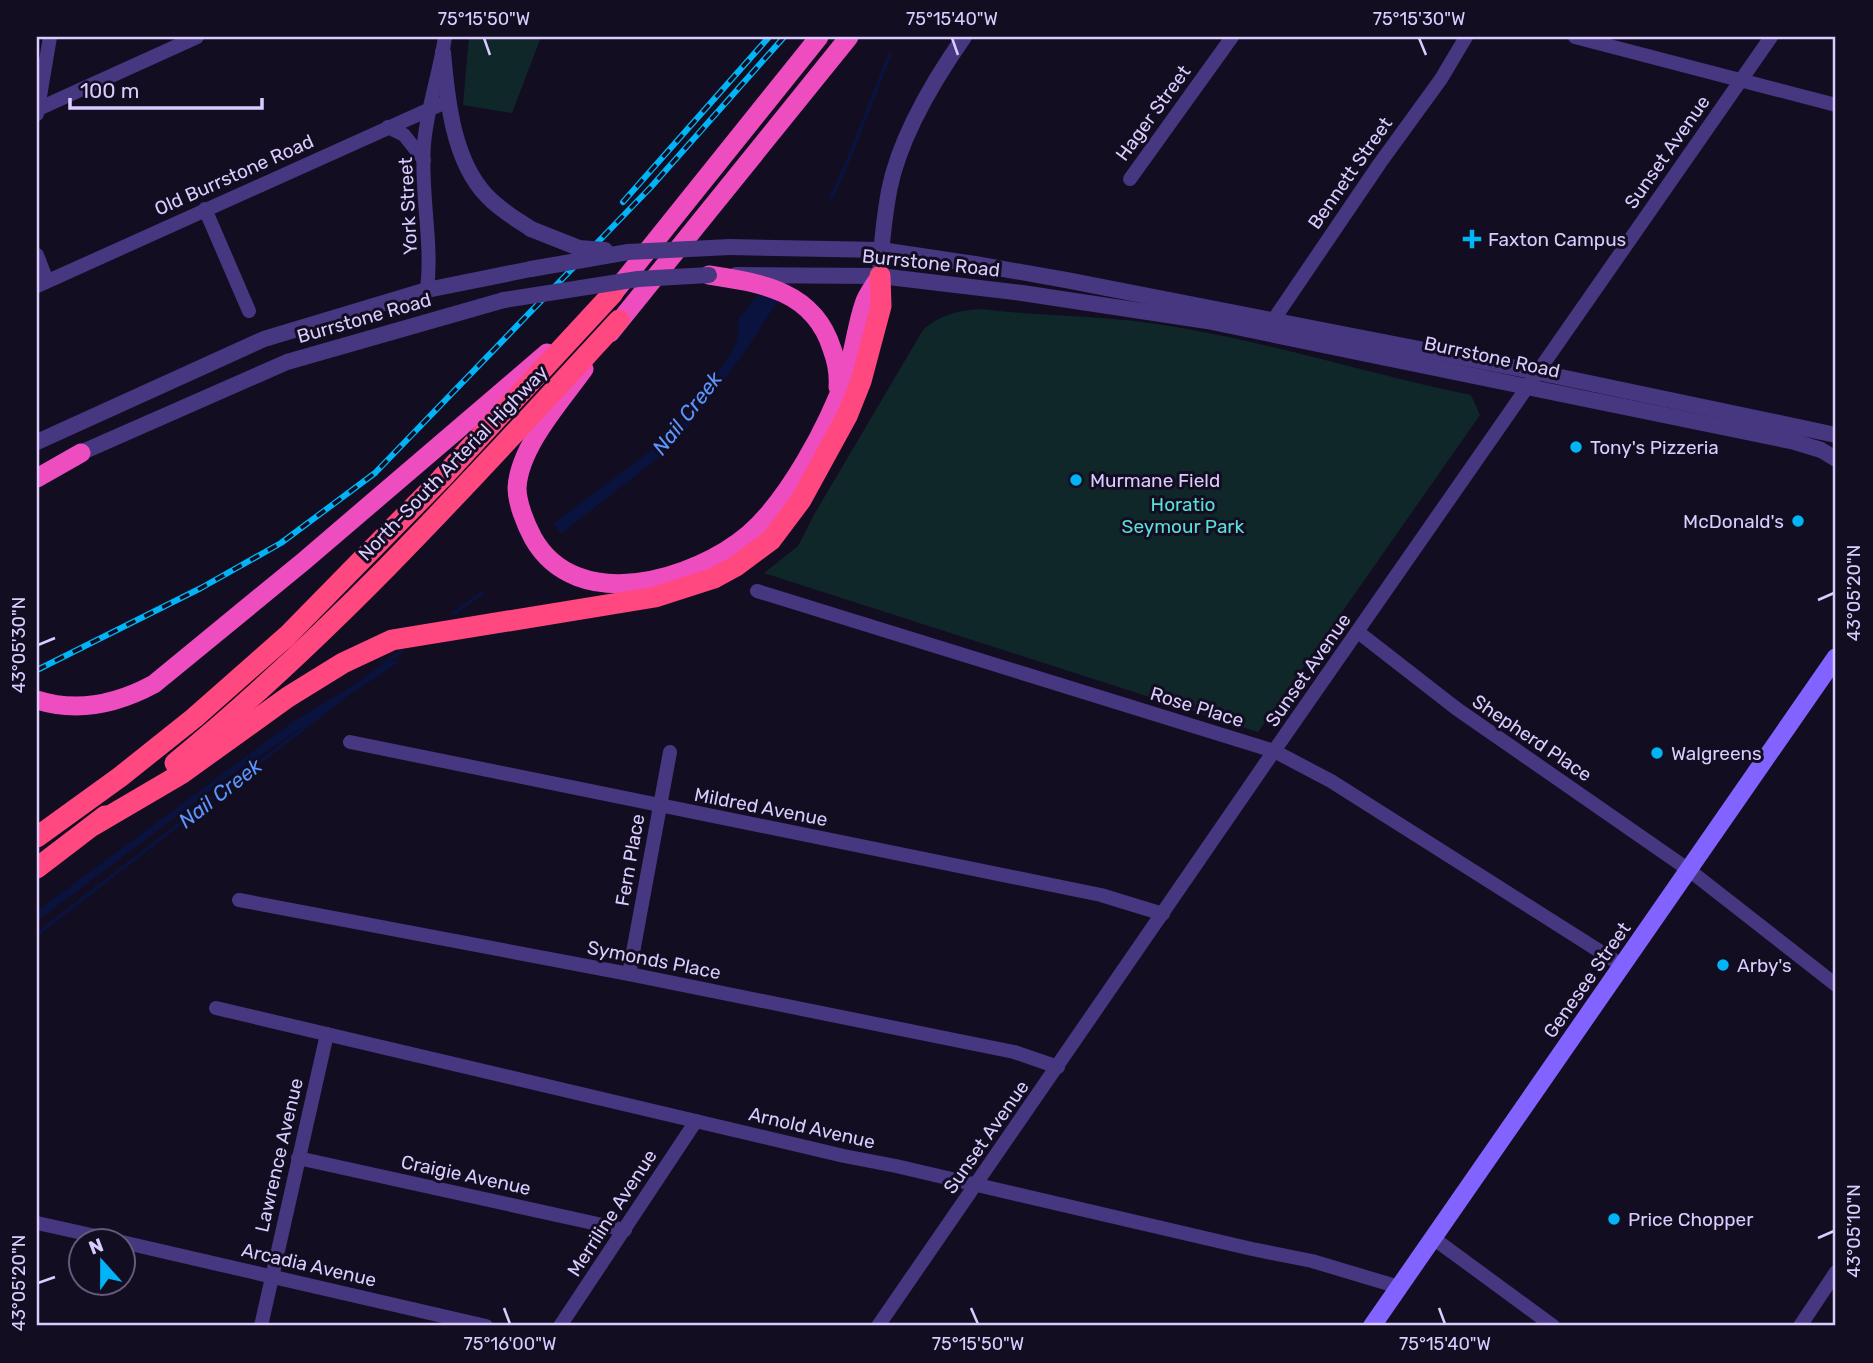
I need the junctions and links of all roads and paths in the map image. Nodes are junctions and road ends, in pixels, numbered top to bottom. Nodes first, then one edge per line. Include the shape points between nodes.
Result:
1 (50, 37) edge
2 (197, 37) edge
3 (819, 37) edge
4 (849, 37) edge
5 (964, 37) edge
6 (1232, 37) edge
7 (1466, 37) edge
8 (1576, 37) edge
9 (1770, 37) edge
10 (444, 44) edge
11 (1741, 80) junction
12 (447, 101) junction
13 (1836, 105) edge
14 (430, 108) junction
15 (37, 112) edge
16 (388, 127) junction
17 (424, 160) junction
18 (1130, 179) dead end
19 (205, 209) junction
20 (881, 250) junction
21 (628, 252) junction
22 (37, 255) edge
23 (709, 275) junction
24 (880, 276) junction
25 (42, 283) edge
26 (427, 290) junction
27 (613, 293) junction
28 (249, 311) dead end
29 (619, 320) junction
30 (1269, 327) junction
31 (1537, 372) junction
32 (1527, 386) junction
33 (836, 398) junction
34 (1836, 435) edge
35 (37, 442) edge
36 (1795, 442) junction
37 (1836, 449) edge
38 (81, 453) junction
39 (1836, 459) edge
40 (37, 471) edge
41 (37, 478) edge
42 (757, 591) dead end
43 (1357, 632) junction
44 (1836, 657) edge
45 (37, 701) edge
46 (349, 742) dead end
47 (1274, 751) junction
48 (670, 752) dead end
49 (660, 806) junction
50 (94, 825) junction
51 (37, 837) edge
52 (37, 868) edge
53 (1689, 870) junction
54 (239, 900) dead end
55 (1163, 914) junction
56 (1623, 966) junction
57 (629, 974) junction
58 (1836, 985) edge
59 (216, 1008) dead end
60 (327, 1034) junction
61 (1058, 1067) junction
62 (696, 1121) junction
63 (298, 1158) junction
64 (976, 1185) junction
65 (37, 1223) edge
66 (66, 1230) edge
67 (625, 1230) junction
68 (1433, 1238) junction
69 (136, 1245) edge
70 (1836, 1272) edge
71 (272, 1276) junction
72 (1399, 1287) junction
73 (261, 1326) edge
74 (486, 1326) edge
75 (560, 1326) edge
76 (878, 1326) edge
77 (1373, 1326) edge
78 (1553, 1326) edge
79 (1800, 1326) edge

1 - 15 street
2 - 15 street
3 - 27 highway, North-South Arterial Highway
4 - 29 highway, North-South Arterial Highway
5 - 20 street via 904,143 889,189
6 - 18 street, Hager Street
7 - 30 street, Bennett Street
8 - 11 street
9 - 11 street, Sunset Avenue
10 - 12 street
10 - 14 street, York Street
11 - 13 street
11 - 31 street, Sunset Avenue
12 - 14 street, Old Burrstone Road
12 - 21 street, bridge via 464,161 486,195 531,229 579,248
14 - 16 street, Old Burrstone Road
14 - 17 street, York Street
16 - 17 street via 404,135
16 - 19 street, Old Burrstone Road
17 - 26 street, York Street via 430,268
19 - 25 street, Old Burrstone Road
19 - 28 street
20 - 21 street, Burrstone Road, bridge via 730,247
20 - 24 street
20 - 30 street, Burrstone Road via 1066,280
21 - 26 street, Burrstone Road, bridge
22 - 25 street
23 - 24 street, Burrstone Road
23 - 33 highway via 775,289 811,310 828,335 837,364
23 - 38 street, Burrstone Road, bridge via 639,279 505,300 287,362
24 - 30 street, Burrstone Road
24 - 33 highway via 864,302 853,353
24 - 50 highway via 881,306 847,416 802,500 771,540 736,566 654,597 392,640 288,697 181,774
26 - 35 street, Burrstone Road via 264,340
27 - 45 highway via 304,561 153,684 108,704
27 - 51 highway, North-South Arterial Highway via 287,636 194,718
29 - 33 highway via 541,430 521,469 517,490 536,543 572,576 607,583 644,581 691,569 731,548 777,504
29 - 50 highway, North-South Arterial Highway via 314,639 240,709
30 - 31 street, Burrstone Road
30 - 32 street, Burrstone Road
31 - 32 street, Sunset Avenue
31 - 34 street, Burrstone Road
32 - 36 street, Burrstone Road
32 - 43 street, Sunset Avenue
36 - 37 street
36 - 39 street, Burrstone Road
38 - 40 street, Burrstone Road
38 - 41 highway
42 - 47 street, Rose Place
43 - 47 street, Sunset Avenue
43 - 53 street, Shepherd Place via 1457,709
44 - 53 main road, Genesee Street
46 - 49 street, Mildred Avenue
47 - 55 street, Sunset Avenue
47 - 56 street, Rose Place via 1331,781
48 - 49 street, Fern Place
49 - 55 street, Mildred Avenue via 1101,895
49 - 57 street, Fern Place
50 - 52 highway, North-South Arterial Highway
53 - 56 main road, Genesee Street
53 - 58 street, Shepherd Place
54 - 57 street, Symonds Place
55 - 61 street, Sunset Avenue
56 - 68 main road, Genesee Street
57 - 61 street, Symonds Place via 1014,1052
59 - 60 street, Arnold Avenue
60 - 62 street, Arnold Avenue
60 - 63 street, Lawrence Avenue
61 - 64 street, Sunset Avenue
62 - 64 street, Arnold Avenue
62 - 67 street, Merriline Avenue
63 - 67 street, Craigie Avenue
63 - 71 street, Lawrence Avenue
64 - 72 street, Arnold Avenue via 1312,1261
64 - 76 street, Sunset Avenue
65 - 66 street
67 - 75 street, Merriline Avenue
68 - 72 main road, Genesee Street
68 - 78 street
69 - 71 street, Arcadia Avenue
70 - 79 street
71 - 73 street, Lawrence Avenue
71 - 74 street, Arcadia Avenue
72 - 77 main road, Genesee Street

